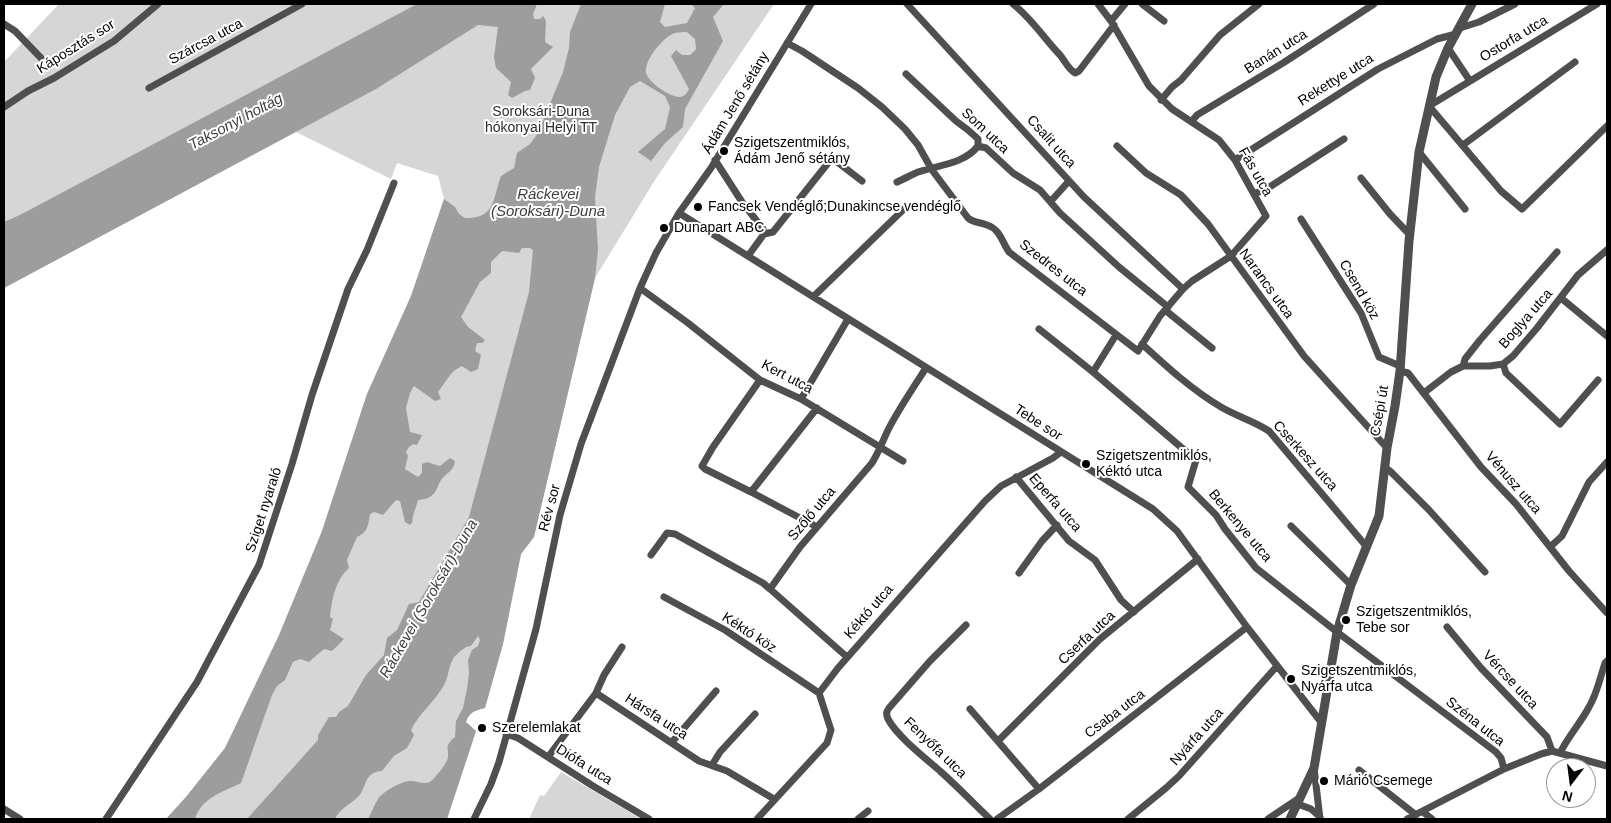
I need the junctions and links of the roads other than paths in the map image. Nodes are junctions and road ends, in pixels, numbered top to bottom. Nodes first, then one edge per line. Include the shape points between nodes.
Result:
1 (158, 4) edge
2 (302, 4) edge
3 (812, 4) edge
4 (906, 4) edge
5 (1013, 4) edge
6 (1098, 4) edge
7 (1125, 4) edge
8 (1142, 4) edge
9 (1259, 4) edge
10 (1374, 4) edge
11 (1472, 4) edge
12 (1515, 4) edge
13 (1597, 4) edge
14 (1164, 21) dead end
15 (1112, 23) junction
16 (4, 24) edge
17 (1458, 31) junction
18 (787, 43) junction
19 (1448, 48) junction
20 (41, 58) dead end
21 (1576, 62) dead end
22 (906, 74) dead end
23 (1470, 81) junction
24 (149, 88) dead end
25 (1161, 100) junction
26 (1429, 106) junction
27 (4, 107) edge
28 (1192, 121) junction
29 (1607, 126) edge
30 (1344, 139) dead end
31 (1463, 145) junction
32 (978, 146) junction
33 (1117, 146) dead end
34 (1419, 152) junction
35 (716, 160) junction
36 (1235, 160) junction
37 (932, 170) junction
38 (1361, 178) dead end
39 (862, 181) dead end
40 (1070, 181) junction
41 (897, 182) dead end
42 (394, 183) dead end
43 (1254, 194) junction
44 (1051, 201) junction
45 (906, 207) dead end
46 (1465, 209) dead end
47 (679, 213) junction
48 (1301, 219) dead end
49 (764, 234) junction
50 (1410, 235) junction
51 (1607, 250) edge
52 (1557, 252) dead end
53 (748, 256) junction
54 (1231, 256) junction
55 (640, 288) junction
56 (1183, 289) junction
57 (814, 296) junction
58 (1561, 298) junction
59 (1166, 308) junction
60 (848, 319) junction
61 (1039, 329) dead end
62 (1116, 335) junction
63 (1607, 336) edge
64 (1142, 344) junction
65 (1212, 348) dead end
66 (1138, 351) joint
67 (1503, 364) junction
68 (1463, 366) junction
69 (926, 368) junction
70 (1400, 368) junction
71 (1093, 372) junction
72 (760, 380) junction
73 (1598, 380) dead end
74 (1424, 392) junction
75 (801, 399) junction
76 (817, 408) junction
77 (881, 448) junction
78 (1387, 448) junction
79 (1061, 452) junction
80 (903, 461) dead end
81 (1607, 462) edge
82 (1385, 468) junction
83 (1016, 477) junction
84 (752, 492) junction
85 (1057, 525) junction
86 (1290, 526) dead end
87 (817, 528) junction
88 (1366, 546) junction
89 (1550, 547) junction
90 (651, 555) dead end
91 (1198, 559) junction
92 (1485, 572) dead end
93 (1019, 573) dead end
94 (1351, 585) junction
95 (770, 589) junction
96 (664, 598) dead end
97 (1134, 612) junction
98 (1607, 613) edge
99 (966, 625) dead end
100 (1247, 626) junction
101 (1447, 627) dead end
102 (1337, 632) junction
103 (622, 647) dead end
104 (847, 657) junction
105 (1607, 661) edge
106 (1277, 666) junction
107 (716, 691) dead end
108 (596, 693) junction
109 (819, 693) junction
110 (970, 709) dead end
111 (755, 714) dead end
112 (1321, 722) junction
113 (506, 734) junction
114 (998, 741) junction
115 (672, 742) junction
116 (1552, 751) junction
117 (1560, 753) junction
118 (548, 757) junction
119 (712, 765) junction
120 (1607, 766) edge
121 (1314, 768) junction
122 (1504, 769) junction
123 (1359, 770) dead end
124 (1039, 789) junction
125 (774, 799) junction
126 (1299, 800) junction
127 (4, 809) edge
128 (868, 811) dead end
129 (1420, 813) junction
130 (1320, 818) edge
131 (20, 819) edge
132 (106, 819) edge
133 (474, 819) edge
134 (649, 819) edge
135 (757, 819) edge
136 (858, 819) edge
137 (990, 819) edge
138 (997, 819) edge
139 (1128, 819) edge
140 (1268, 819) edge
141 (1290, 819) edge
142 (1407, 819) edge
143 (1432, 819) edge

1 - 27 street, Káposztás sor via 114,42
2 - 24 street, Szárcsa utca
3 - 18 street, Ádám Jenő sétány
4 - 40 street, Csalit utca
5 - 15 street via 1075,72
6 - 15 street, Fás utca
7 - 15 street
8 - 14 street
9 - 25 street via 1220,35
10 - 28 street, Banán utca
11 - 17 street, Csépi út
12 - 17 street, Rekettye utca
13 - 23 street, Ostorfa utca
15 - 25 street, Fás utca
16 - 20 street
17 - 19 street, Csépi út
17 - 36 street, Rekettye utca via 1378,69
18 - 35 street, Ádám Jenő sétány
18 - 37 street, Szedres utca via 882,107 918,145
19 - 23 street
19 - 26 street, Csépi út
21 - 31 street
22 - 32 street, Som utca via 978,140
23 - 26 street, Ostorfa utca
25 - 28 street, Fás utca
26 - 31 street
26 - 34 street, Csépi út
28 - 36 street, Fás utca via 1219,140
29 - 31 street via 1522,209 1501,190
30 - 43 street
32 - 37 street via 969,156
32 - 44 street, Som utca via 986,148
33 - 54 street, Narancs utca via 1146,174 1181,195
34 - 46 street
34 - 50 street, Csépi út
35 - 47 street, Ádám Jenő sétány
35 - 49 street
36 - 43 street, Fás utca
37 - 41 street
37 - 62 street, Szedres utca via 972,222 994,228 1009,252
38 - 50 street
39 - 49 street via 832,158 773,232
40 - 44 street
40 - 56 street, Csalit utca
42 - 132 street, Sziget nyaraló via 348,288 259,565 197,682
43 - 54 street, Fás utca via 1266,216
44 - 59 street, Som utca
45 - 57 street
47 - 53 street, Tebe sor
47 - 55 street, Rév sor
48 - 70 street, Csend köz via 1361,313 1379,357
49 - 53 street
50 - 70 street, Csépi út
51 - 58 street, Boglya utca via 1578,275
52 - 68 street via 1480,340
53 - 57 street, Tebe sor
54 - 56 street, Fás utca
54 - 78 street, Narancs utca via 1304,356
55 - 72 street, Kert utca
55 - 113 street, Rév sor via 581,444 560,515 536,629
56 - 59 street, Fás utca
57 - 60 street, Tebe sor
58 - 63 street
58 - 67 street, Boglya utca
59 - 64 street, Fás utca
59 - 65 street, Som utca
60 - 69 street, Tebe sor
60 - 75 street
61 - 71 street, Berkenye utca
62 - 66 street, Szedres utca
62 - 71 street
64 - 66 street, Fás utca
64 - 88 street, Cserkesz utca via 1187,383 1220,406 1269,432
67 - 68 street, Boglya utca
67 - 73 street via 1506,374 1560,424
68 - 74 street
69 - 77 street, Szőlő utca via 900,407
69 - 79 street, Tebe sor
70 - 74 street, Vénusz utca
70 - 78 street, Csépi út
71 - 102 street, Berkenye utca via 1196,460 1188,487 1216,514 1256,568
72 - 75 street, Kert utca
72 - 84 street via 702,466
74 - 89 street, Vénusz utca via 1481,467
75 - 76 street, Kert utca
76 - 77 street, Kert utca
76 - 84 street
77 - 80 street, Kert utca
77 - 87 street, Szőlő utca
78 - 82 street, Csépi út
79 - 83 street, Kéktó utca
79 - 91 street, Tebe sor via 1153,509 1177,531
81 - 89 street via 1589,482 1562,536
82 - 88 street, Csépi út via 1379,516
82 - 92 street via 1429,510
83 - 85 street, Eperfa utca
83 - 104 street, Kéktó utca via 1001,486 973,513
84 - 87 street
85 - 93 street
85 - 97 street, Eperfa utca via 1070,541 1095,560 1121,600
86 - 94 street
87 - 95 street, Szőlő utca
88 - 94 street, Csépi út
89 - 98 street, Vénusz utca
90 - 95 street via 667,533 675,534
91 - 97 street, Cserfa utca
91 - 100 street, Tebe sor
94 - 102 street, Csépi út
95 - 104 street
96 - 109 street, Kéktó köz via 725,630
97 - 114 street, Cserfa utca via 1087,652
99 - 137 street, Fenyőfa utca via 906,688 886,716 926,760
100 - 106 street, Tebe sor
100 - 124 street, Csaba utca
101 - 116 street, Vércse utca via 1481,668 1547,736
102 - 112 street, Csépi út
102 - 122 street, Széna utca via 1496,752
103 - 108 street
104 - 109 street, Kéktó utca
105 - 117 street via 1590,705
106 - 112 street, Tebe sor
106 - 139 street, Nyárfa utca via 1179,776
107 - 115 street
108 - 115 street, Hársfa utca
108 - 118 street
109 - 125 street via 830,737
110 - 114 street
111 - 119 street
112 - 121 street, Csépi út
113 - 118 street, Diófa utca
113 - 133 street, Rév sor via 491,784
114 - 124 street
115 - 119 street, Hársfa utca via 699,761
116 - 117 street
116 - 122 street, Széna utca
117 - 120 street
118 - 134 street, Diófa utca
119 - 125 street, Hársfa utca
121 - 126 street, Csépi út
121 - 130 street
122 - 129 street
123 - 129 street
124 - 138 street, Csaba utca
125 - 135 street
126 - 130 street
126 - 140 street
126 - 141 street, Csépi út
127 - 131 street
128 - 136 street
129 - 142 street
129 - 143 street

